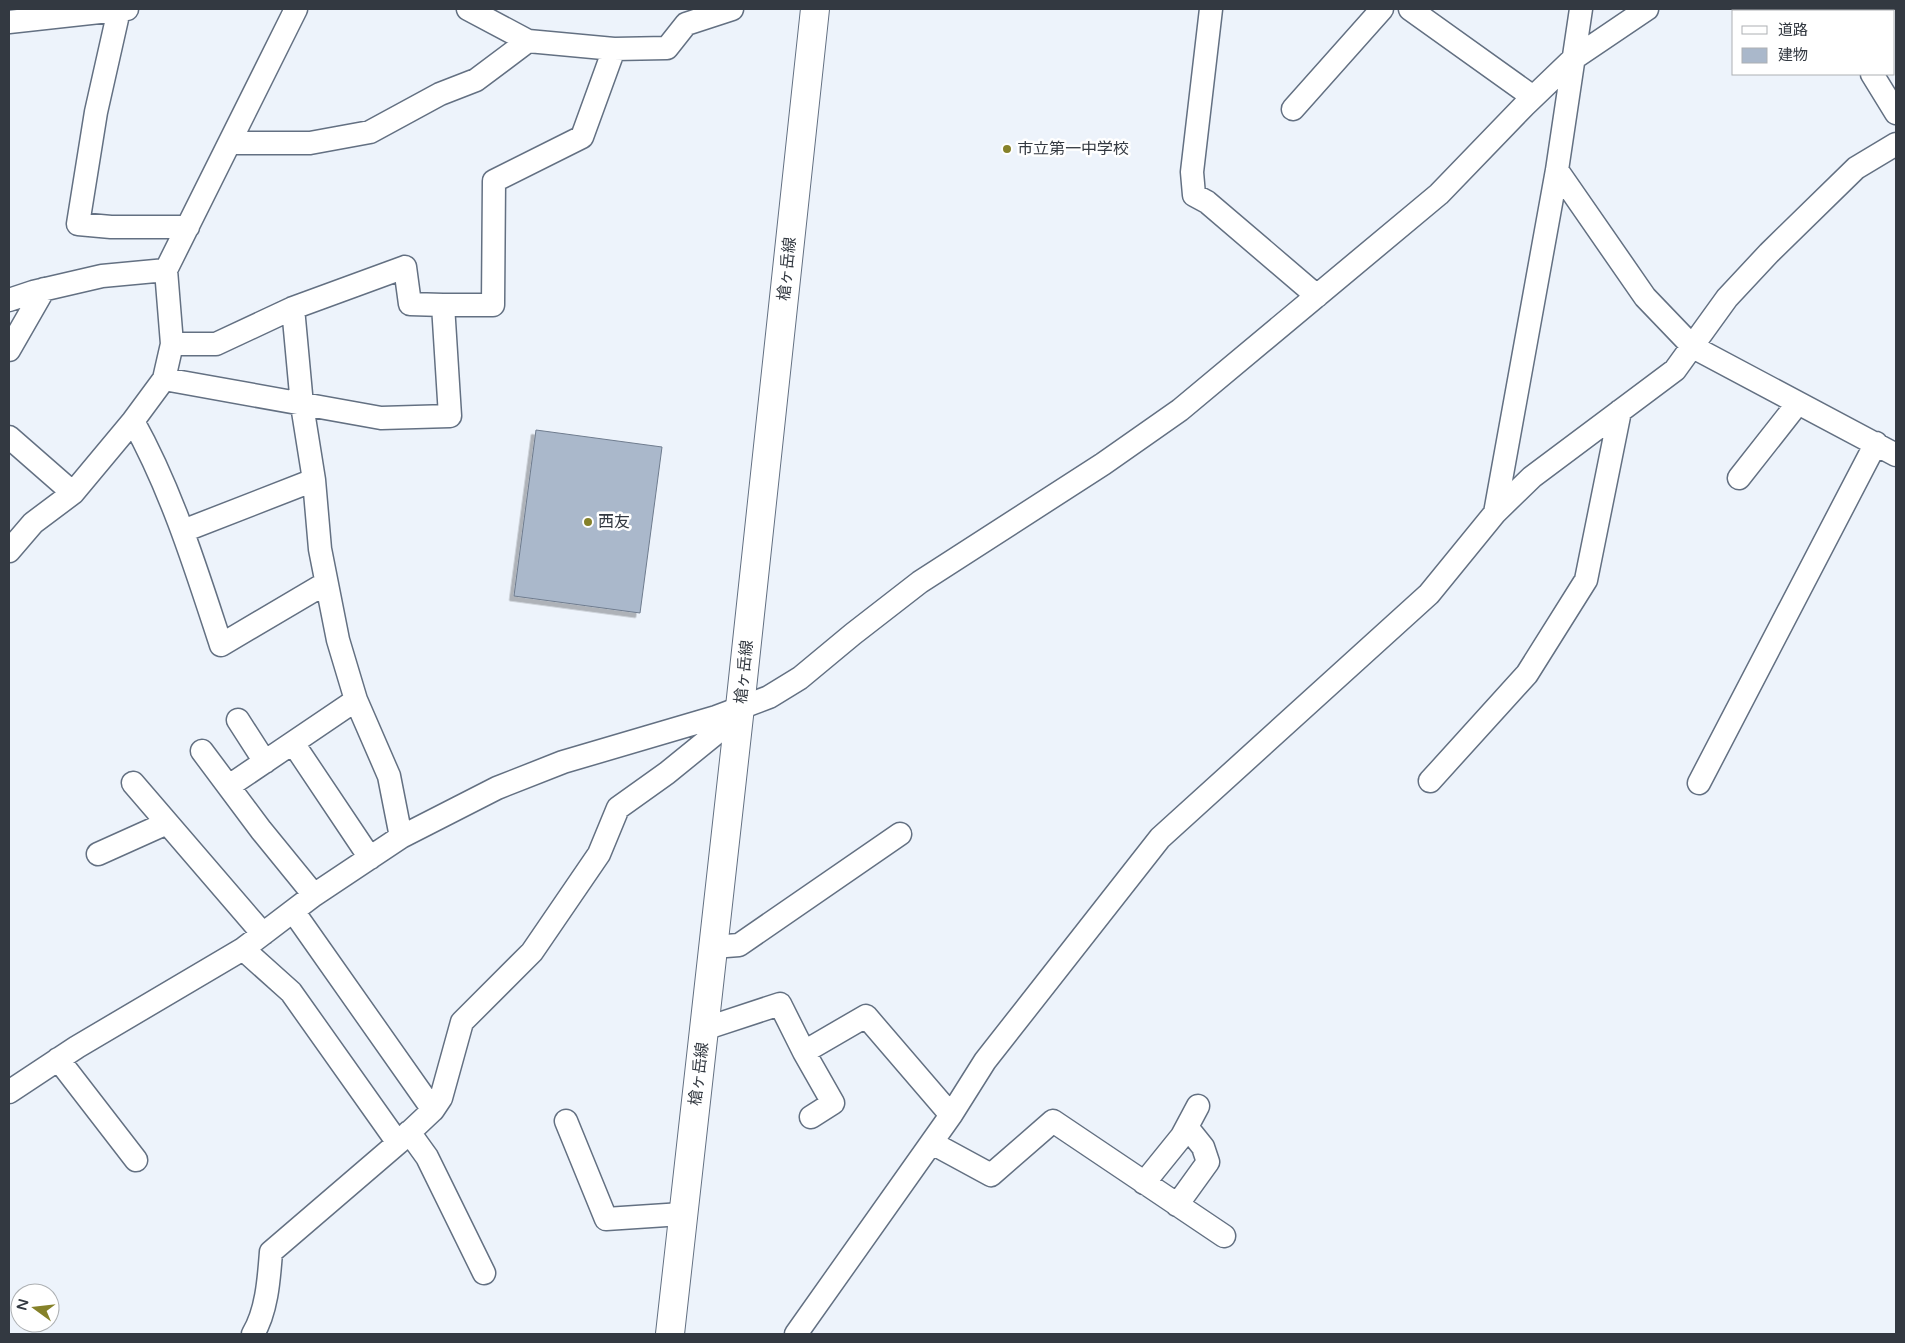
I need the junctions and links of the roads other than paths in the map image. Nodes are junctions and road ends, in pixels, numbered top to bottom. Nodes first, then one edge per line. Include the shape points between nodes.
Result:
1 (123, 9) edge
2 (296, 9) edge
3 (468, 9) edge
4 (732, 9) edge
5 (813, 9) edge
6 (1211, 9) edge
7 (1382, 9) edge
8 (1410, 9) edge
9 (1581, 9) edge
10 (1647, 9) edge
11 (9, 22) edge
12 (528, 41) junction
13 (614, 49) junction
14 (1573, 59) junction
15 (1873, 75) edge
16 (1533, 97) junction
17 (1293, 109) dead end
18 (1896, 113) edge
19 (230, 143) junction
20 (1896, 144) edge
21 (1557, 170) junction
22 (188, 227) junction
23 (166, 270) junction
24 (44, 289) junction
25 (1317, 296) junction
26 (9, 300) edge
27 (443, 305) junction
28 (293, 308) junction
29 (172, 344) junction
30 (1693, 347) junction
31 (9, 350) edge
32 (164, 379) junction
33 (1798, 403) junction
34 (302, 405) junction
35 (1620, 411) junction
36 (133, 421) junction
37 (9, 438) edge
38 (1876, 442) junction
39 (1896, 455) edge
40 (1739, 478) dead end
41 (314, 480) junction
42 (73, 493) junction
43 (1495, 513) junction
44 (183, 531) junction
45 (9, 551) edge
46 (326, 584) junction
47 (356, 700) junction
48 (740, 707) junction
49 (238, 720) dead end
50 (293, 743) junction
51 (202, 750) dead end
52 (265, 762) junction
53 (1430, 781) dead end
54 (132, 783) dead end
55 (1699, 784) dead end
56 (229, 786) junction
57 (167, 823) junction
58 (900, 834) dead end
59 (401, 837) junction
60 (98, 854) dead end
61 (370, 858) junction
62 (314, 895) junction
63 (293, 911) junction
64 (263, 934) junction
65 (713, 947) junction
66 (243, 949) junction
67 (704, 1029) junction
68 (804, 1052) junction
69 (58, 1059) junction
70 (9, 1092) edge
71 (1198, 1106) dead end
72 (433, 1110) junction
73 (952, 1116) junction
74 (811, 1117) dead end
75 (566, 1121) dead end
76 (1187, 1127) junction
77 (404, 1138) junction
78 (932, 1143) junction
79 (136, 1160) dead end
80 (1144, 1182) junction
81 (1177, 1204) junction
82 (682, 1214) junction
83 (1224, 1236) dead end
84 (484, 1273) dead end
85 (254, 1334) edge
86 (670, 1334) edge
87 (796, 1334) edge

1 - 11 street
1 - 22 street via 96,112 78,224
2 - 19 street
3 - 12 street
4 - 13 street via 686,24 667,48
5 - 48 main road, 槍ヶ岳線
6 - 25 street via 1192,172 1194,195 1207,202
7 - 17 street
8 - 16 street
9 - 14 street
10 - 14 street
12 - 13 street
12 - 19 street via 476,80 440,94 370,132 310,143
13 - 27 street via 582,137 494,181 493,305
14 - 16 street
14 - 21 street
15 - 18 street
16 - 25 street via 1439,194
19 - 22 street
20 - 30 street via 1856,168 1776,247 1727,298
21 - 30 street via 1645,297
21 - 43 street
22 - 23 street
23 - 24 street via 102,276
23 - 29 street
24 - 26 street
24 - 31 street
25 - 48 street via 1180,410 1103,464 920,582 800,678 769,697
27 - 28 street via 410,304 405,267
27 - 34 street via 450,416 380,418
28 - 29 street via 216,344
28 - 34 street
29 - 32 street
30 - 33 street
30 - 35 street via 1675,370
32 - 34 street
32 - 36 street
33 - 38 street
33 - 40 street
34 - 41 street
35 - 43 street via 1532,477
35 - 53 street via 1586,580 1527,674
36 - 42 street
36 - 44 street
37 - 42 street
38 - 39 street
38 - 55 street
41 - 44 street
41 - 46 street
42 - 45 street via 33,523
43 - 73 street via 1429,594 1160,838 984,1061
44 - 46 street via 221,645
46 - 47 street
47 - 50 street
47 - 59 street via 389,776
48 - 59 street via 563,762 497,788
48 - 65 main road, 槍ヶ岳線
48 - 72 street via 708,740 618,808 599,854 532,952 462,1022 441,1098
49 - 52 street
50 - 52 street
50 - 61 street
51 - 56 street
52 - 56 street
54 - 57 street
56 - 62 street
57 - 60 street
57 - 64 street
58 - 65 street via 739,945
59 - 61 street
61 - 62 street
62 - 63 street
63 - 64 street
63 - 72 street
64 - 66 street
65 - 67 main road, 槍ヶ岳線
66 - 69 street
66 - 77 street via 291,992
67 - 68 street via 780,1004
67 - 82 main road, 槍ヶ岳線
68 - 73 street via 866,1016
68 - 74 street via 833,1103
69 - 70 street
69 - 79 street
71 - 76 street
72 - 77 street
73 - 78 street
75 - 82 street via 606,1219
76 - 80 street
76 - 81 street via 1203,1147 1208,1162
77 - 84 street via 427,1158
77 - 85 street via 272,1252 268,1285
78 - 80 street via 992,1175 1054,1121
78 - 87 street
80 - 81 street
81 - 83 street
82 - 86 main road, 槍ヶ岳線

